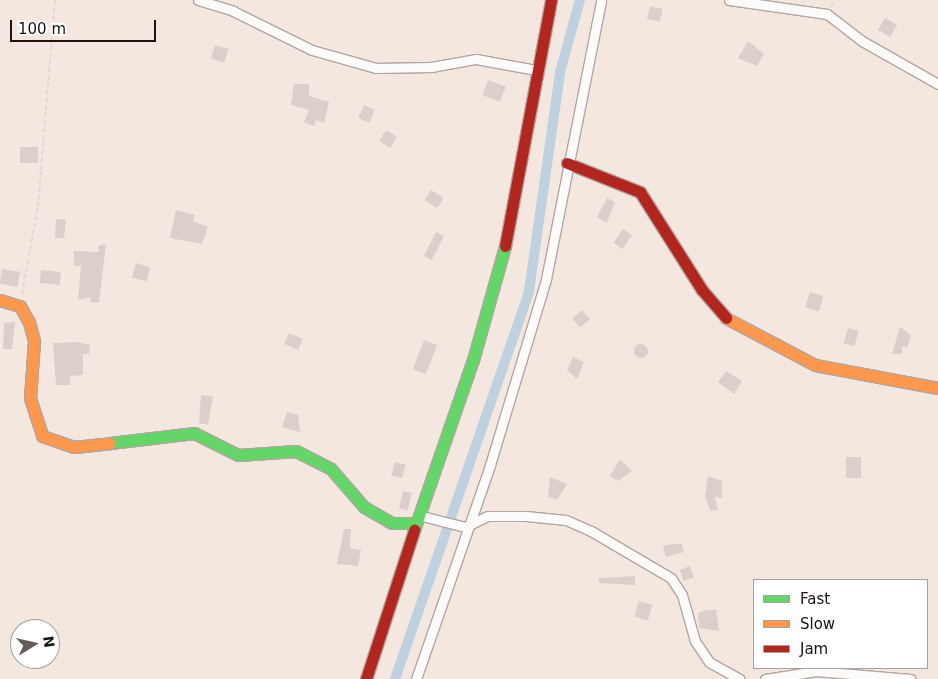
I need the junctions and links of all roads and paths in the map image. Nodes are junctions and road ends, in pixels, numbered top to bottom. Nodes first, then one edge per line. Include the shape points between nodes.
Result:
1 (55, 0) edge
2 (198, 0) edge
3 (550, 0) edge
4 (601, 0) edge
5 (729, 0) edge
6 (536, 70) junction
7 (938, 84) edge
8 (567, 163) junction
9 (0, 300) edge
10 (20, 306) junction
11 (938, 388) edge
12 (418, 520) junction
13 (465, 527) junction
14 (366, 679) edge
15 (416, 679) edge
16 (740, 679) edge
17 (765, 679) edge
18 (911, 679) edge

1 - 10 path via 38,207
2 - 6 street via 233,11 312,50 376,68 431,67 476,59
3 - 6 street
4 - 8 street
5 - 7 street via 828,14 862,41
6 - 12 street via 509,231 473,360
8 - 11 street via 640,192 702,290 732,324 815,365
8 - 13 street via 546,279 490,465
9 - 10 street
10 - 12 street via 34,341 30,398 42,436 52,443 74,447 194,433 238,455 296,451 331,469 364,507 392,523
12 - 13 street
12 - 14 street
13 - 15 street
13 - 16 street via 488,516 566,520 627,551 671,578 682,594 700,648 710,662
17 - 18 street via 816,671

